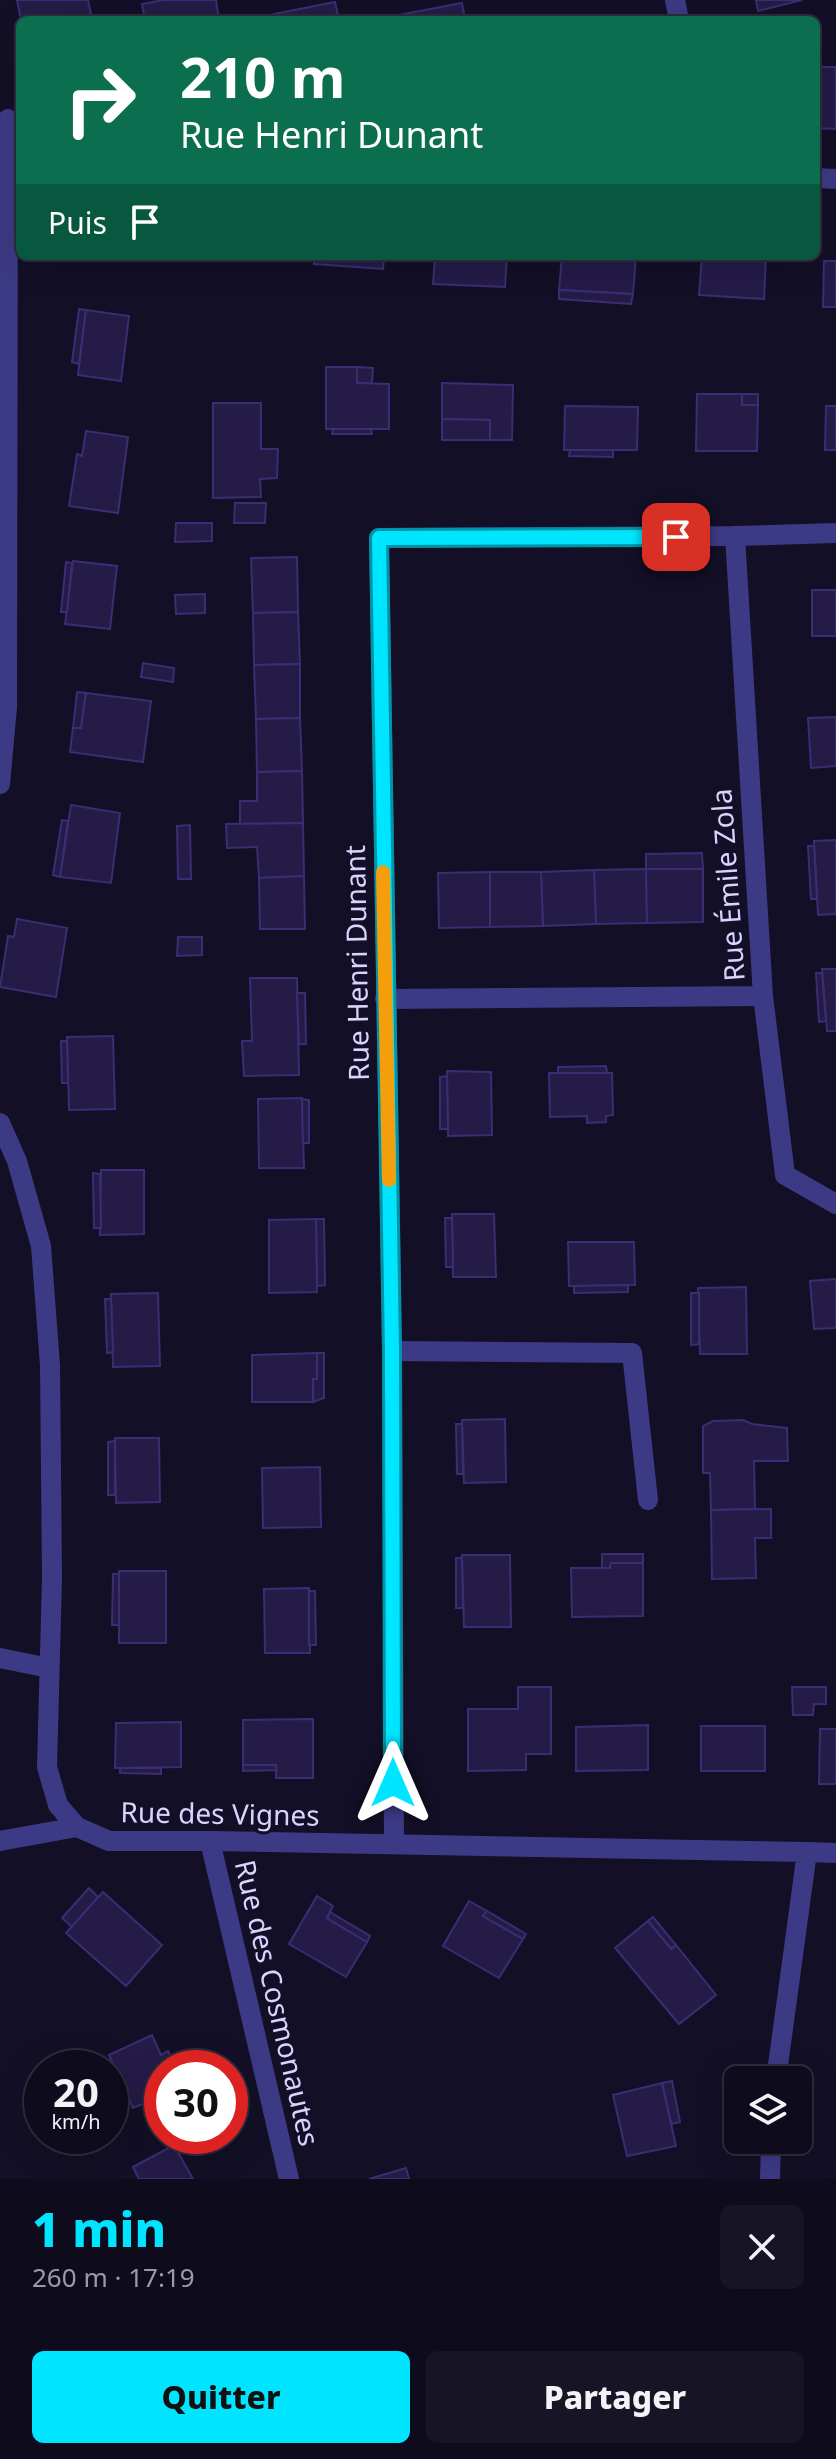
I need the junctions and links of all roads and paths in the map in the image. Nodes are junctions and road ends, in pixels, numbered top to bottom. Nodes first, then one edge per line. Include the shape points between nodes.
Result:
1 (9, 119) edge
2 (836, 533) edge
3 (735, 536) junction
4 (4, 565) edge
5 (0, 784) edge
6 (763, 996) junction
7 (385, 999) junction
8 (0, 1123) edge
9 (836, 1204) edge
10 (392, 1351) junction
11 (648, 1500) dead end
12 (0, 1658) edge
13 (49, 1668) junction
14 (77, 1827) junction
15 (0, 1841) edge
16 (210, 1841) junction
17 (394, 1844) junction
18 (807, 1852) junction
19 (836, 1853) edge
20 (778, 2066) edge
21 (771, 2154) edge
22 (289, 2179) edge
23 (770, 2179) edge

1 - 4 street
2 - 3 street, Rue Henri Dunant
3 - 6 street, Rue Émile Zola
3 - 7 street, Rue Henri Dunant via 379,538
4 - 5 street via 7,707
6 - 7 street, Rue Émile Zola
6 - 9 street via 785,1175
7 - 10 street, Rue Henri Dunant
8 - 13 street via 17,1161 41,1246 50,1365
10 - 11 street via 632,1353
10 - 17 street, Rue Henri Dunant
12 - 13 street
13 - 14 street via 47,1767 58,1805
14 - 15 street
14 - 16 street, Rue des Vignes via 109,1841
16 - 17 street, Rue des Vignes
16 - 22 street, Rue des Cosmonautes
17 - 18 street, Rue des Vignes
18 - 19 street, Rue des Vignes
18 - 20 street
21 - 23 street

